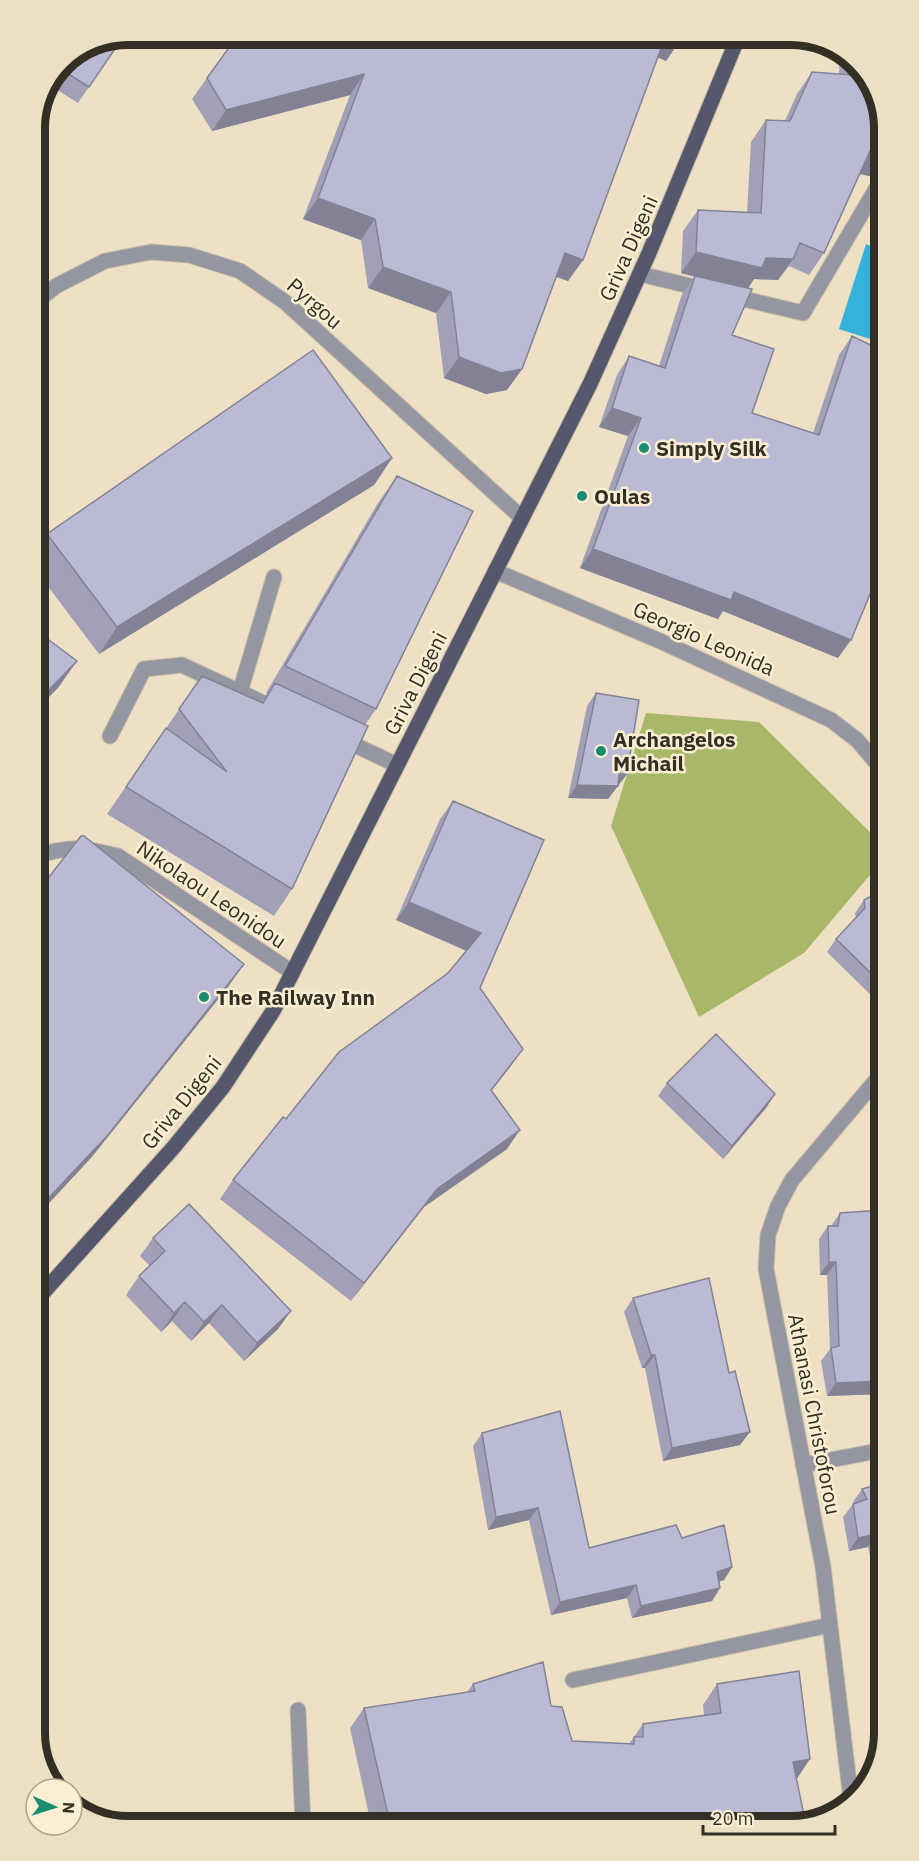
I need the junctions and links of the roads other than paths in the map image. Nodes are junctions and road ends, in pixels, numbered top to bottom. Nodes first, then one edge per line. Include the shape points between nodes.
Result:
1 (735, 45) edge
2 (874, 192) edge
3 (640, 274) junction
4 (45, 295) edge
5 (522, 518) junction
6 (495, 571) junction
7 (274, 577) dead end
8 (240, 692) junction
9 (293, 716) edge
10 (324, 731) edge
11 (110, 736) dead end
12 (874, 760) edge
13 (397, 765) junction
14 (45, 854) edge
15 (292, 972) junction
16 (874, 1083) edge
17 (45, 1290) edge
18 (874, 1452) edge
19 (803, 1465) junction
20 (830, 1625) junction
21 (573, 1680) dead end
22 (298, 1710) dead end
23 (850, 1792) edge
24 (303, 1816) edge

1 - 3 main road, Griva Digeni
2 - 3 street via 803,313
3 - 5 main road, Griva Digeni
4 - 5 street, Pyrgou via 105,261 151,252 189,255 240,271 285,302
5 - 6 main road, Griva Digeni
6 - 12 street, Georgio Leonida via 831,720 857,740
6 - 13 main road, Griva Digeni
7 - 8 street
8 - 9 street
8 - 11 street via 182,665 144,669
10 - 13 street
13 - 15 main road, Griva Digeni
14 - 15 street, Nikolaou Leonidou via 90,848 118,856
15 - 17 main road, Griva Digeni via 273,1011 223,1087
16 - 19 street, Athanasi Christoforou via 792,1180 768,1235 766,1269
18 - 19 street
19 - 20 street, Athanasi Christoforou
20 - 21 street
20 - 23 street, Athanasi Christoforou
22 - 24 street

